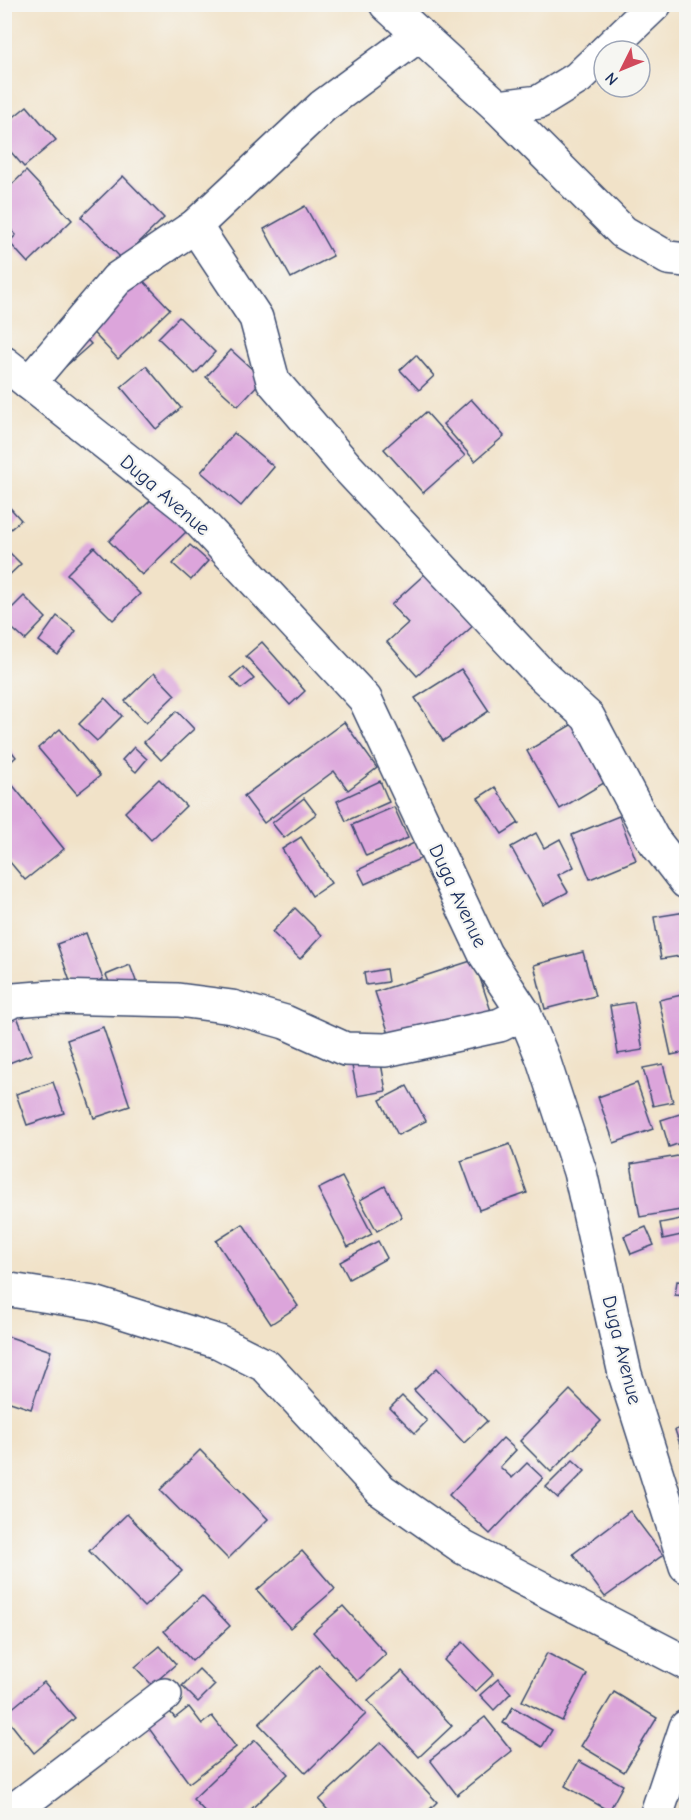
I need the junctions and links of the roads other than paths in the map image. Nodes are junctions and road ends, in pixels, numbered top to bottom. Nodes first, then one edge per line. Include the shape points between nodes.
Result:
1 (386, 4) edge
2 (655, 4) edge
3 (419, 35) junction
4 (619, 39) edge
5 (592, 65) edge
6 (498, 107) junction
7 (195, 226) junction
8 (687, 260) edge
9 (17, 373) edge
10 (687, 882) edge
11 (4, 1005) edge
12 (524, 1013) junction
13 (4, 1289) edge
14 (687, 1566) edge
15 (687, 1663) edge
16 (165, 1695) dead end
17 (687, 1726) edge
18 (6, 1815) edge
19 (656, 1815) edge

1 - 3 street
2 - 4 street
3 - 6 street
3 - 7 street via 323,106
5 - 6 street via 539,102
6 - 8 street via 623,232 668,258
7 - 9 street via 117,279
7 - 10 street via 256,318 273,381 346,466 539,672 588,717 652,838
9 - 12 street, Duga Avenue via 186,507 365,699 485,954
11 - 12 street via 14,1000 52,997 178,1000 232,1007 285,1022 345,1048 386,1050 500,1025
12 - 14 street, Duga Avenue via 580,1172 625,1374
13 - 15 street via 94,1303 219,1342 266,1366 381,1490 464,1548
16 - 18 street
17 - 19 street

